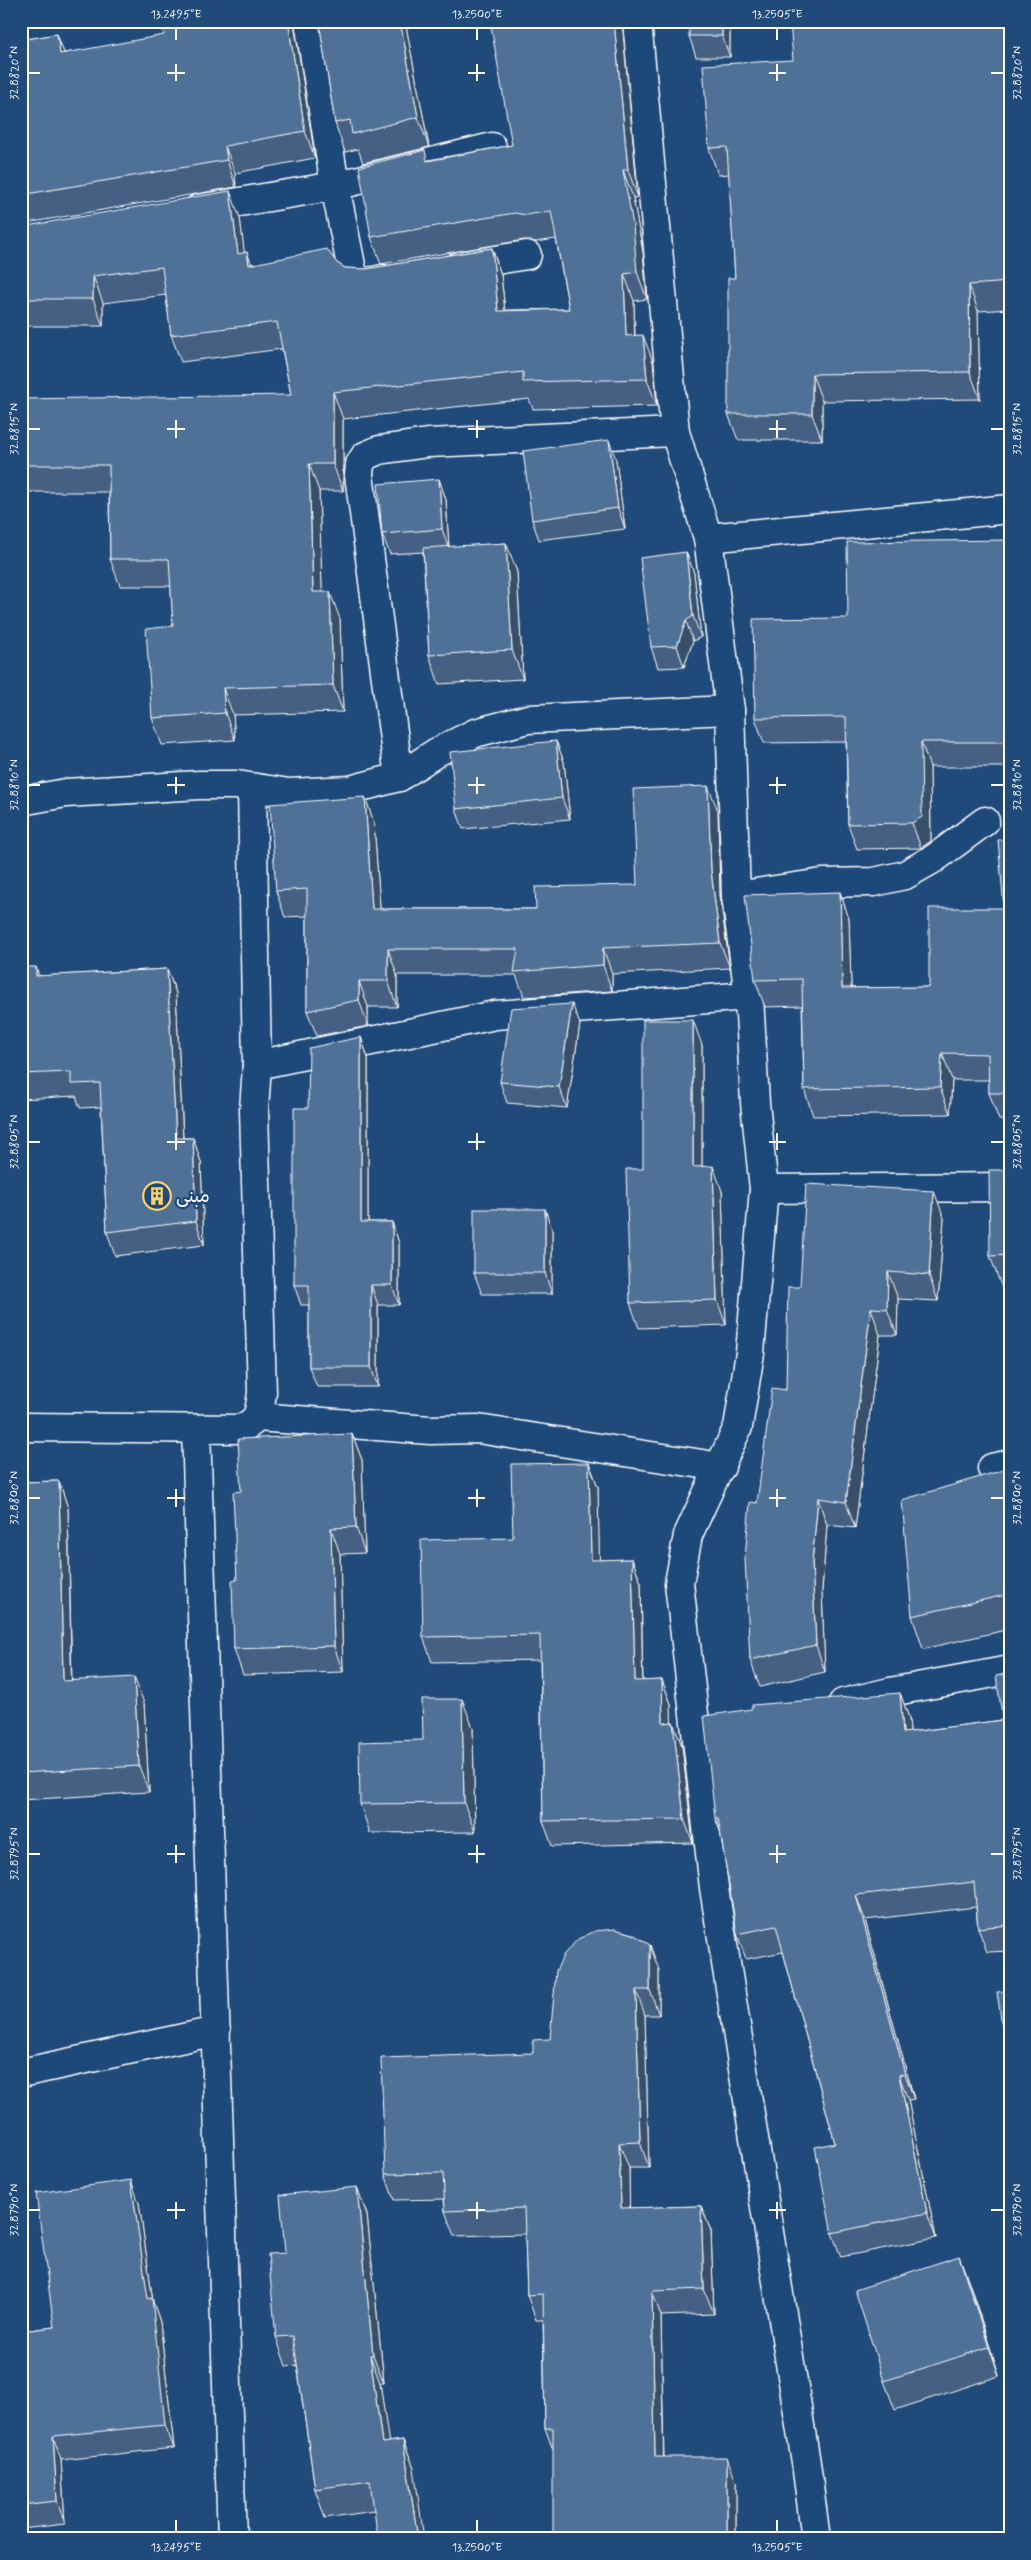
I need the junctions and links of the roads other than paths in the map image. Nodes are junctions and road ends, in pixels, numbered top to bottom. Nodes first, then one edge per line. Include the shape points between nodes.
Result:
1 (309, 21) edge
2 (638, 21) edge
3 (492, 147) edge
4 (335, 186) junction
5 (168, 214) edge
6 (527, 255) dead end
7 (431, 270) edge
8 (402, 275) edge
9 (675, 432) junction
10 (1010, 509) edge
11 (708, 538) junction
12 (730, 710) junction
13 (399, 777) junction
14 (252, 788) junction
15 (21, 801) edge
16 (985, 821) dead end
17 (736, 896) junction
18 (749, 996) junction
19 (257, 1065) junction
20 (1010, 1187) edge
21 (764, 1189) junction
22 (257, 1417) junction
23 (21, 1427) edge
24 (196, 1429) junction
25 (721, 1467) junction
26 (1010, 1670) edge
27 (819, 1707) edge
28 (724, 1718) edge
29 (695, 1722) junction
30 (216, 2031) junction
31 (21, 2073) edge
32 (232, 2539) edge
33 (816, 2539) edge

1 - 4 street
2 - 9 street
3 - 4 street
4 - 5 street
4 - 8 street via 353,275 373,282
6 - 7 street
9 - 11 street
9 - 13 street via 428,443 379,450 365,456 360,464 360,475
10 - 11 street
11 - 12 street
12 - 13 street via 528,719 476,733 437,752
12 - 17 street
13 - 14 street via 350,790 323,793
14 - 15 street via 237,785 146,787 66,793
14 - 19 street
16 - 17 street via 936,858 905,875 874,882 822,883
17 - 18 street
18 - 19 street via 495,1015
18 - 21 street
19 - 22 street via 254,1110 262,1393
20 - 21 street
21 - 25 street via 750,1353 738,1427
22 - 24 street via 253,1423 240,1429
22 - 25 street via 430,1430 478,1430
23 - 24 street
24 - 30 street
25 - 29 street via 688,1535 679,1583
26 - 27 street
28 - 29 street
29 - 33 street via 714,1888
30 - 31 street
30 - 32 street

